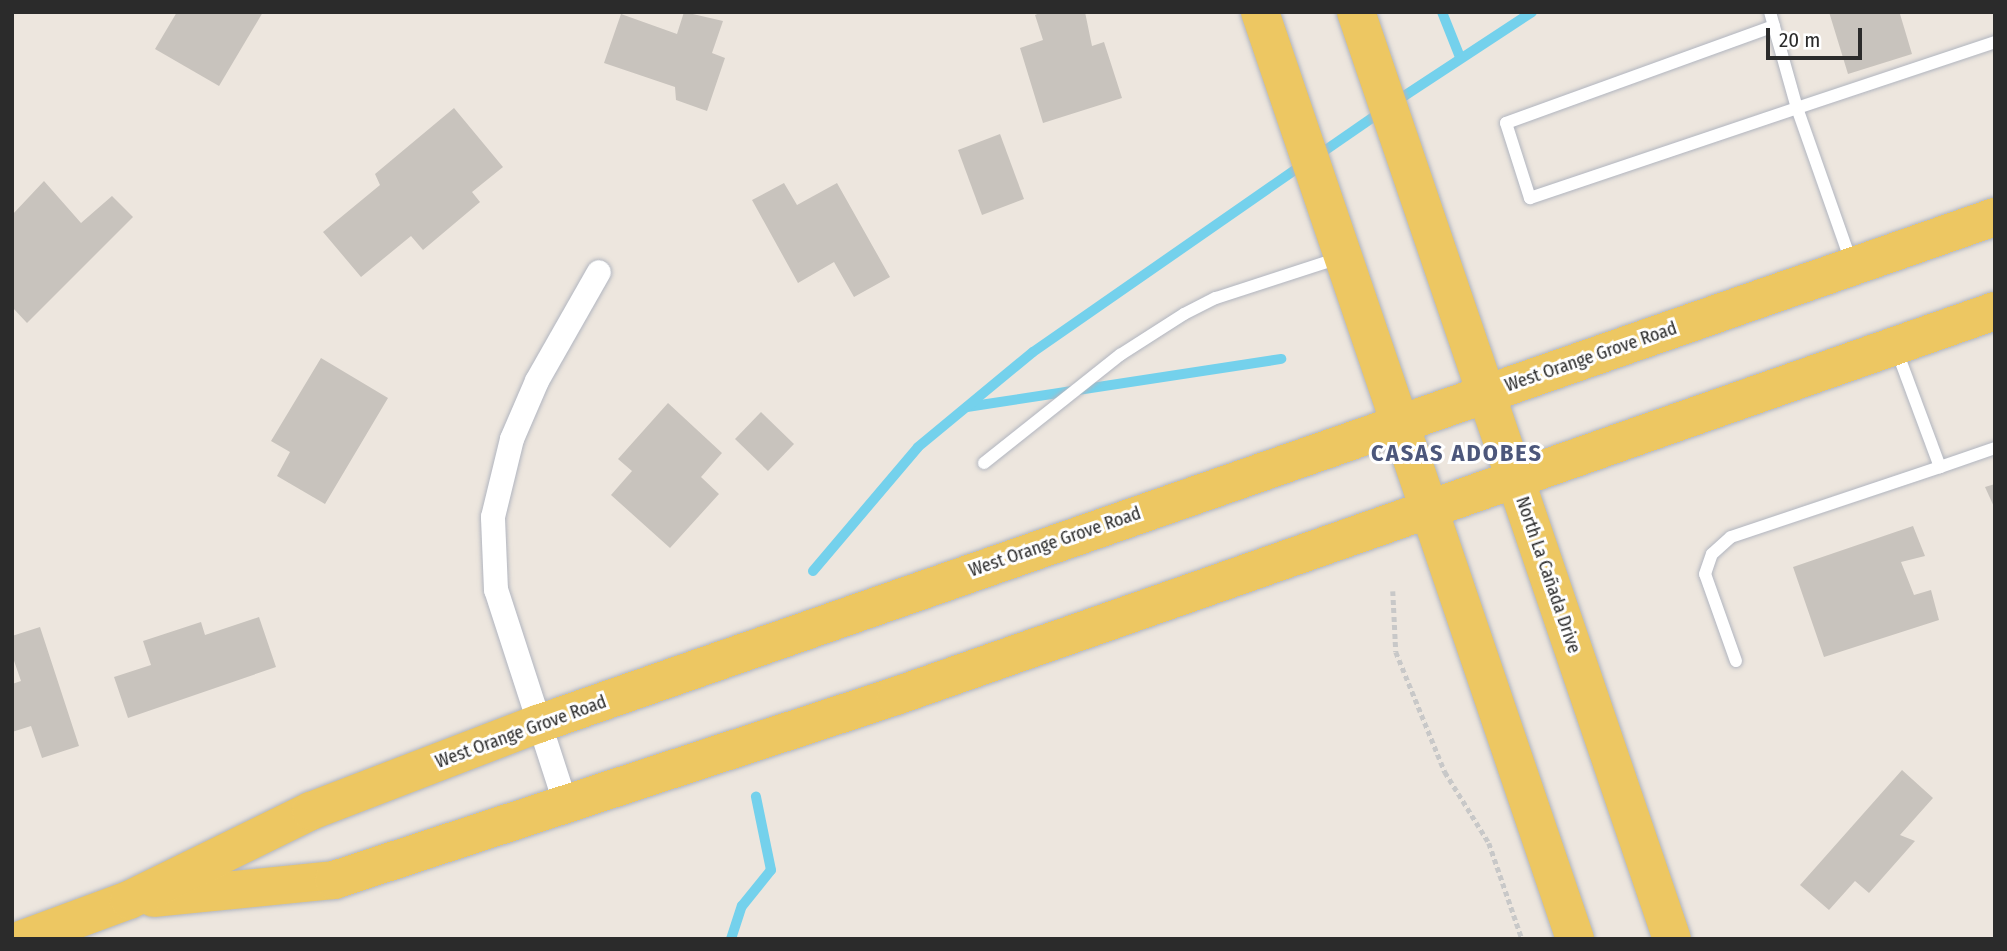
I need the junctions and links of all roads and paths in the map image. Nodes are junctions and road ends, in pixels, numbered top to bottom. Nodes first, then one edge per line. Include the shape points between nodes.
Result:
1 (1260, 12) edge
2 (1770, 12) edge
3 (1774, 26) junction
4 (1361, 27) edge
5 (1995, 42) edge
6 (1797, 108) junction
7 (1995, 217) edge
8 (1342, 256) junction
9 (1852, 265) junction
10 (599, 272) dead end
11 (1995, 311) edge
12 (1894, 346) junction
13 (1485, 394) junction
14 (1396, 424) junction
15 (1995, 448) edge
16 (984, 463) dead end
17 (1941, 467) junction
18 (1515, 479) junction
19 (1426, 509) junction
20 (1392, 591) dead end
21 (1736, 661) dead end
22 (538, 724) junction
23 (566, 805) junction
24 (129, 901) junction
25 (23, 939) edge
26 (1521, 939) edge
27 (1575, 939) edge
28 (1672, 939) edge

1 - 8 main road
2 - 3 lane
3 - 6 lane
3 - 6 lane via 1506,123 1530,198
4 - 13 main road, North La Cañada Drive
5 - 6 lane
6 - 9 lane
7 - 9 main road, West Orange Grove Road
8 - 14 main road
8 - 16 lane via 1216,298 1184,314 1120,355
9 - 13 main road, West Orange Grove Road
10 - 22 street via 537,381 512,439 494,517 496,590
11 - 12 main road, West Orange Grove Road
12 - 17 lane
12 - 18 main road, West Orange Grove Road
13 - 14 main road, West Orange Grove Road
13 - 18 main road, North La Cañada Drive
14 - 19 main road
14 - 22 main road, West Orange Grove Road
15 - 17 lane
17 - 21 lane via 1731,537 1712,554 1705,574
18 - 19 main road, West Orange Grove Road
18 - 28 main road, North La Cañada Drive
19 - 23 main road, West Orange Grove Road via 896,696
19 - 27 main road
20 - 26 path via 1396,652 1445,772 1489,843
22 - 23 street
22 - 24 main road, West Orange Grove Road via 311,811
23 - 24 main road, West Orange Grove Road via 334,880
24 - 25 main road, West Orange Grove Road

